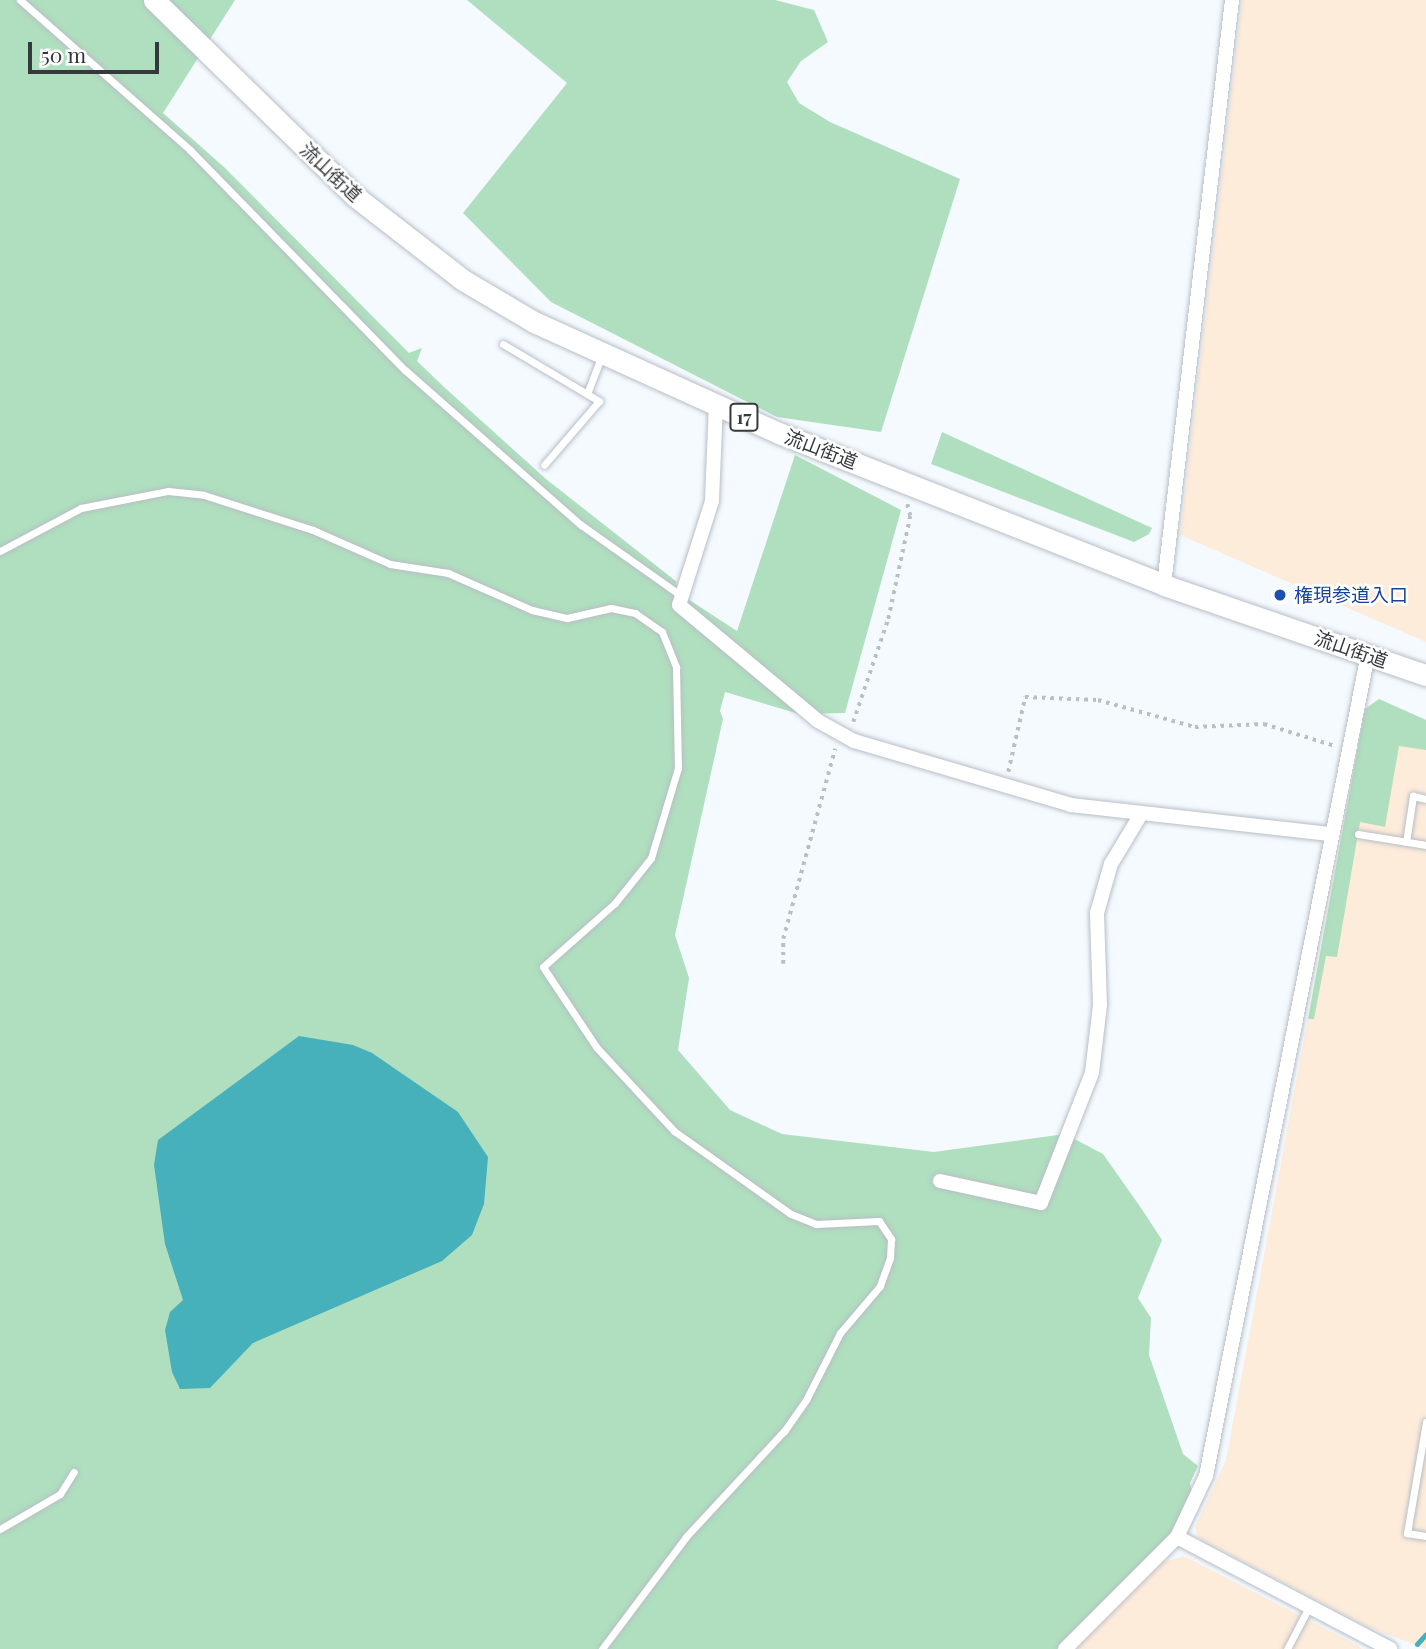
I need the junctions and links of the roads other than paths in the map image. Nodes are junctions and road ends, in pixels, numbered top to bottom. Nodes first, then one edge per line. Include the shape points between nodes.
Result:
1 (20, 0) edge
2 (154, 0) edge
3 (1232, 0) edge
4 (503, 344) dead end
5 (603, 353) junction
6 (587, 394) junction
7 (716, 404) junction
8 (544, 466) dead end
9 (0, 551) edge
10 (1164, 585) junction
11 (683, 597) junction
12 (1368, 654) junction
13 (1426, 676) edge
14 (1426, 799) edge
15 (1141, 814) junction
16 (1329, 834) junction
17 (1358, 834) dead end
18 (1406, 842) junction
19 (1426, 845) edge
20 (940, 1181) dead end
21 (1426, 1422) edge
22 (74, 1472) dead end
23 (0, 1530) edge
24 (1426, 1536) edge
25 (1177, 1537) junction
26 (1309, 1607) junction
27 (602, 1649) edge
28 (1065, 1649) edge
29 (1287, 1649) edge
30 (1390, 1649) edge

1 - 11 lane via 190,150 405,370 581,525
2 - 5 main road, 流山街道 / 17 via 356,197 409,240 463,280 534,322
3 - 10 street
4 - 6 lane
5 - 6 lane
5 - 7 main road, 流山街道 / 17
6 - 8 lane via 599,401
7 - 10 main road, 流山街道 / 17
7 - 11 street via 712,501
9 - 27 lane via 81,508 168,491 204,495 313,530 390,564 448,573 532,610 566,618 611,608 635,613 662,632 676,667 678,768 651,858 615,902 543,967 597,1048 674,1131 790,1214 816,1224 879,1221 891,1240 890,1258 880,1286 840,1333 806,1399 783,1431 685,1537
10 - 12 main road, 流山街道 / 17
11 - 15 street via 679,605 818,721 844,735 1003,788 1071,805
12 - 13 main road, 流山街道 / 17
12 - 16 street
14 - 18 lane via 1413,796
15 - 16 street
15 - 20 street via 1111,864 1097,913 1100,1005 1092,1073 1041,1203
16 - 25 street via 1206,1476
17 - 18 lane
18 - 19 lane
21 - 24 lane via 1407,1533
22 - 23 lane via 60,1494
25 - 26 street
25 - 28 street
26 - 29 lane
26 - 30 street

